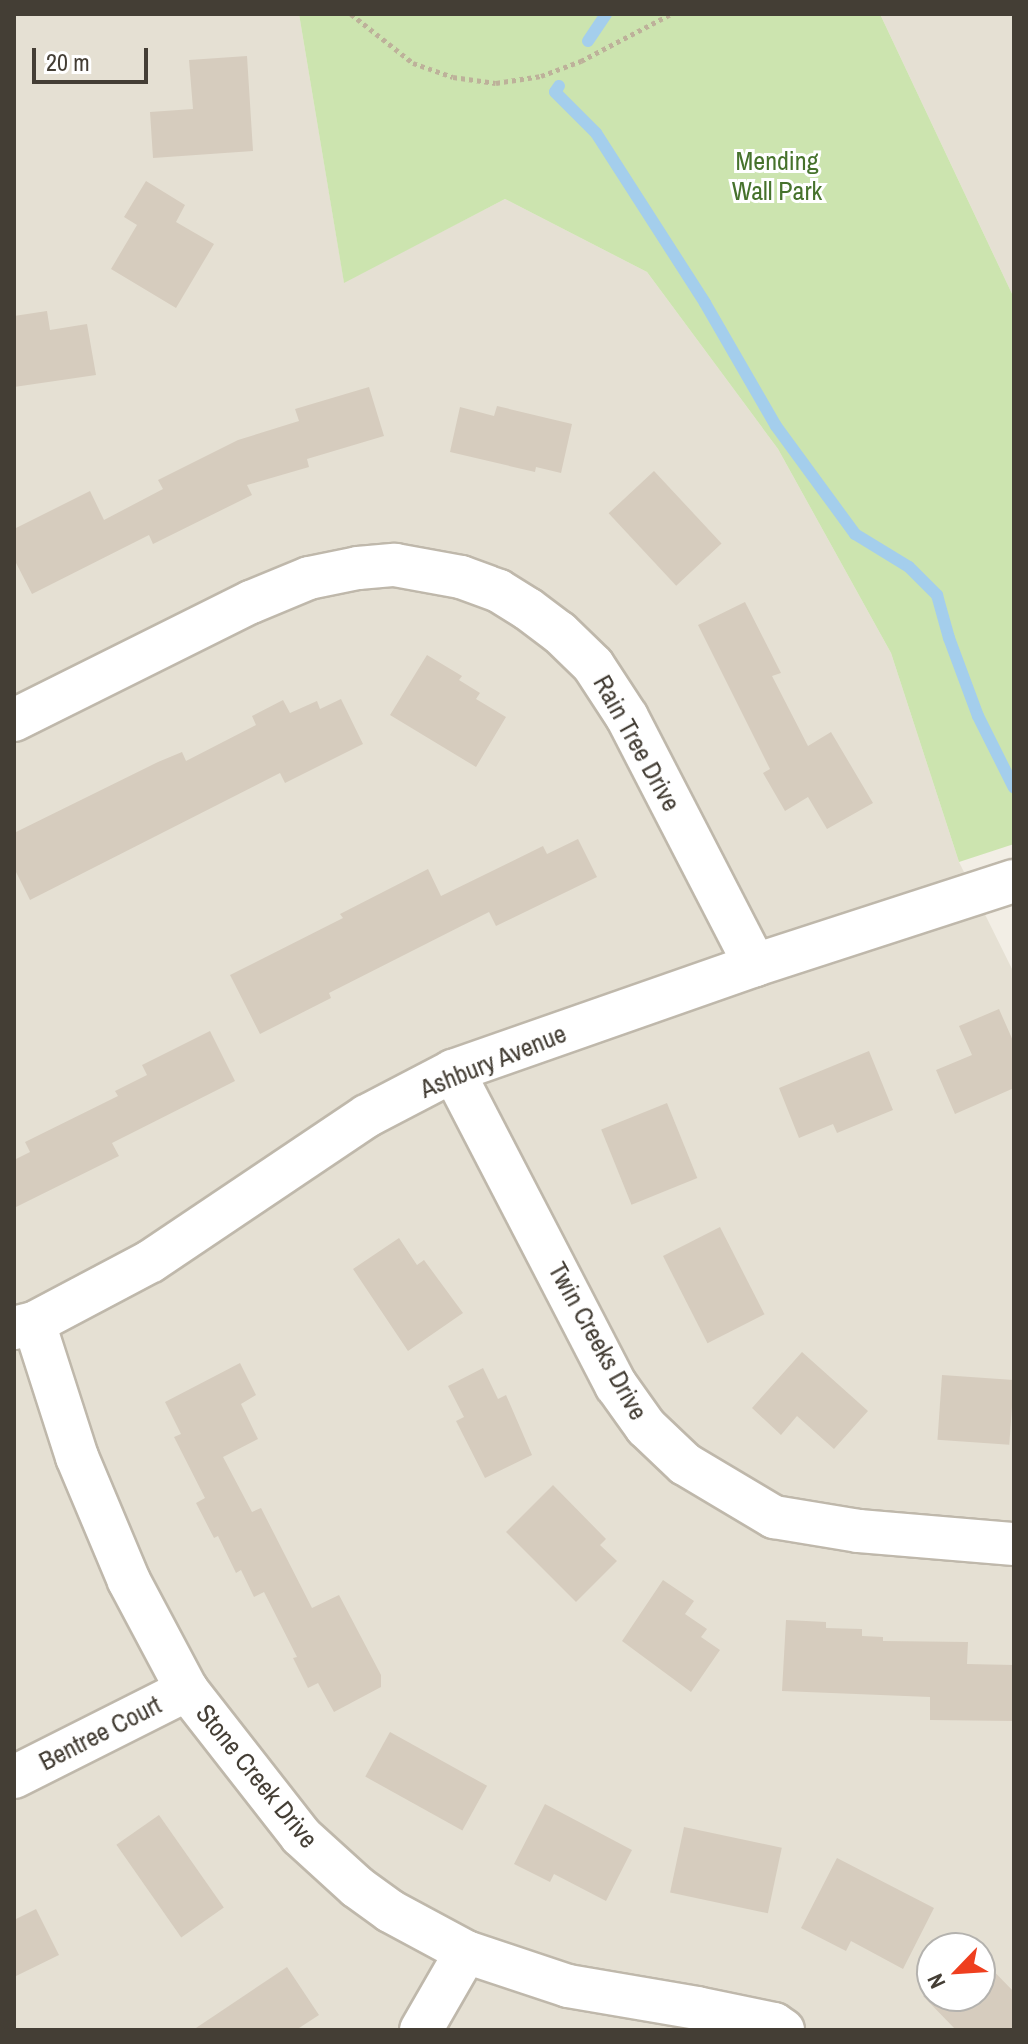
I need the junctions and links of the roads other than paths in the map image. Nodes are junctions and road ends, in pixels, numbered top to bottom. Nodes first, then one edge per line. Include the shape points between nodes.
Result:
1 (14, 720) edge
2 (1014, 881) edge
3 (755, 965) junction
4 (453, 1071) junction
5 (24, 1326) edge
6 (1014, 1544) edge
7 (187, 1690) junction
8 (14, 1777) edge
9 (466, 1952) junction
10 (421, 2030) edge
11 (783, 2030) edge

1 - 3 street, Rain Tree Drive via 309,578 395,565 461,577 528,609 593,665 627,717
2 - 3 street, Ashbury Avenue
3 - 4 street, Ashbury Avenue
4 - 5 street, Ashbury Avenue via 367,1116 151,1261
4 - 6 street, Twin Creeks Drive via 616,1385 646,1427 685,1464 774,1517 859,1531
5 - 7 street, Stone Creek Drive via 129,1581
7 - 8 street, Bentree Court
7 - 9 street, Stone Creek Drive via 301,1836 390,1911
9 - 10 street
9 - 11 street, Stone Creek Drive via 568,1986 697,2008

